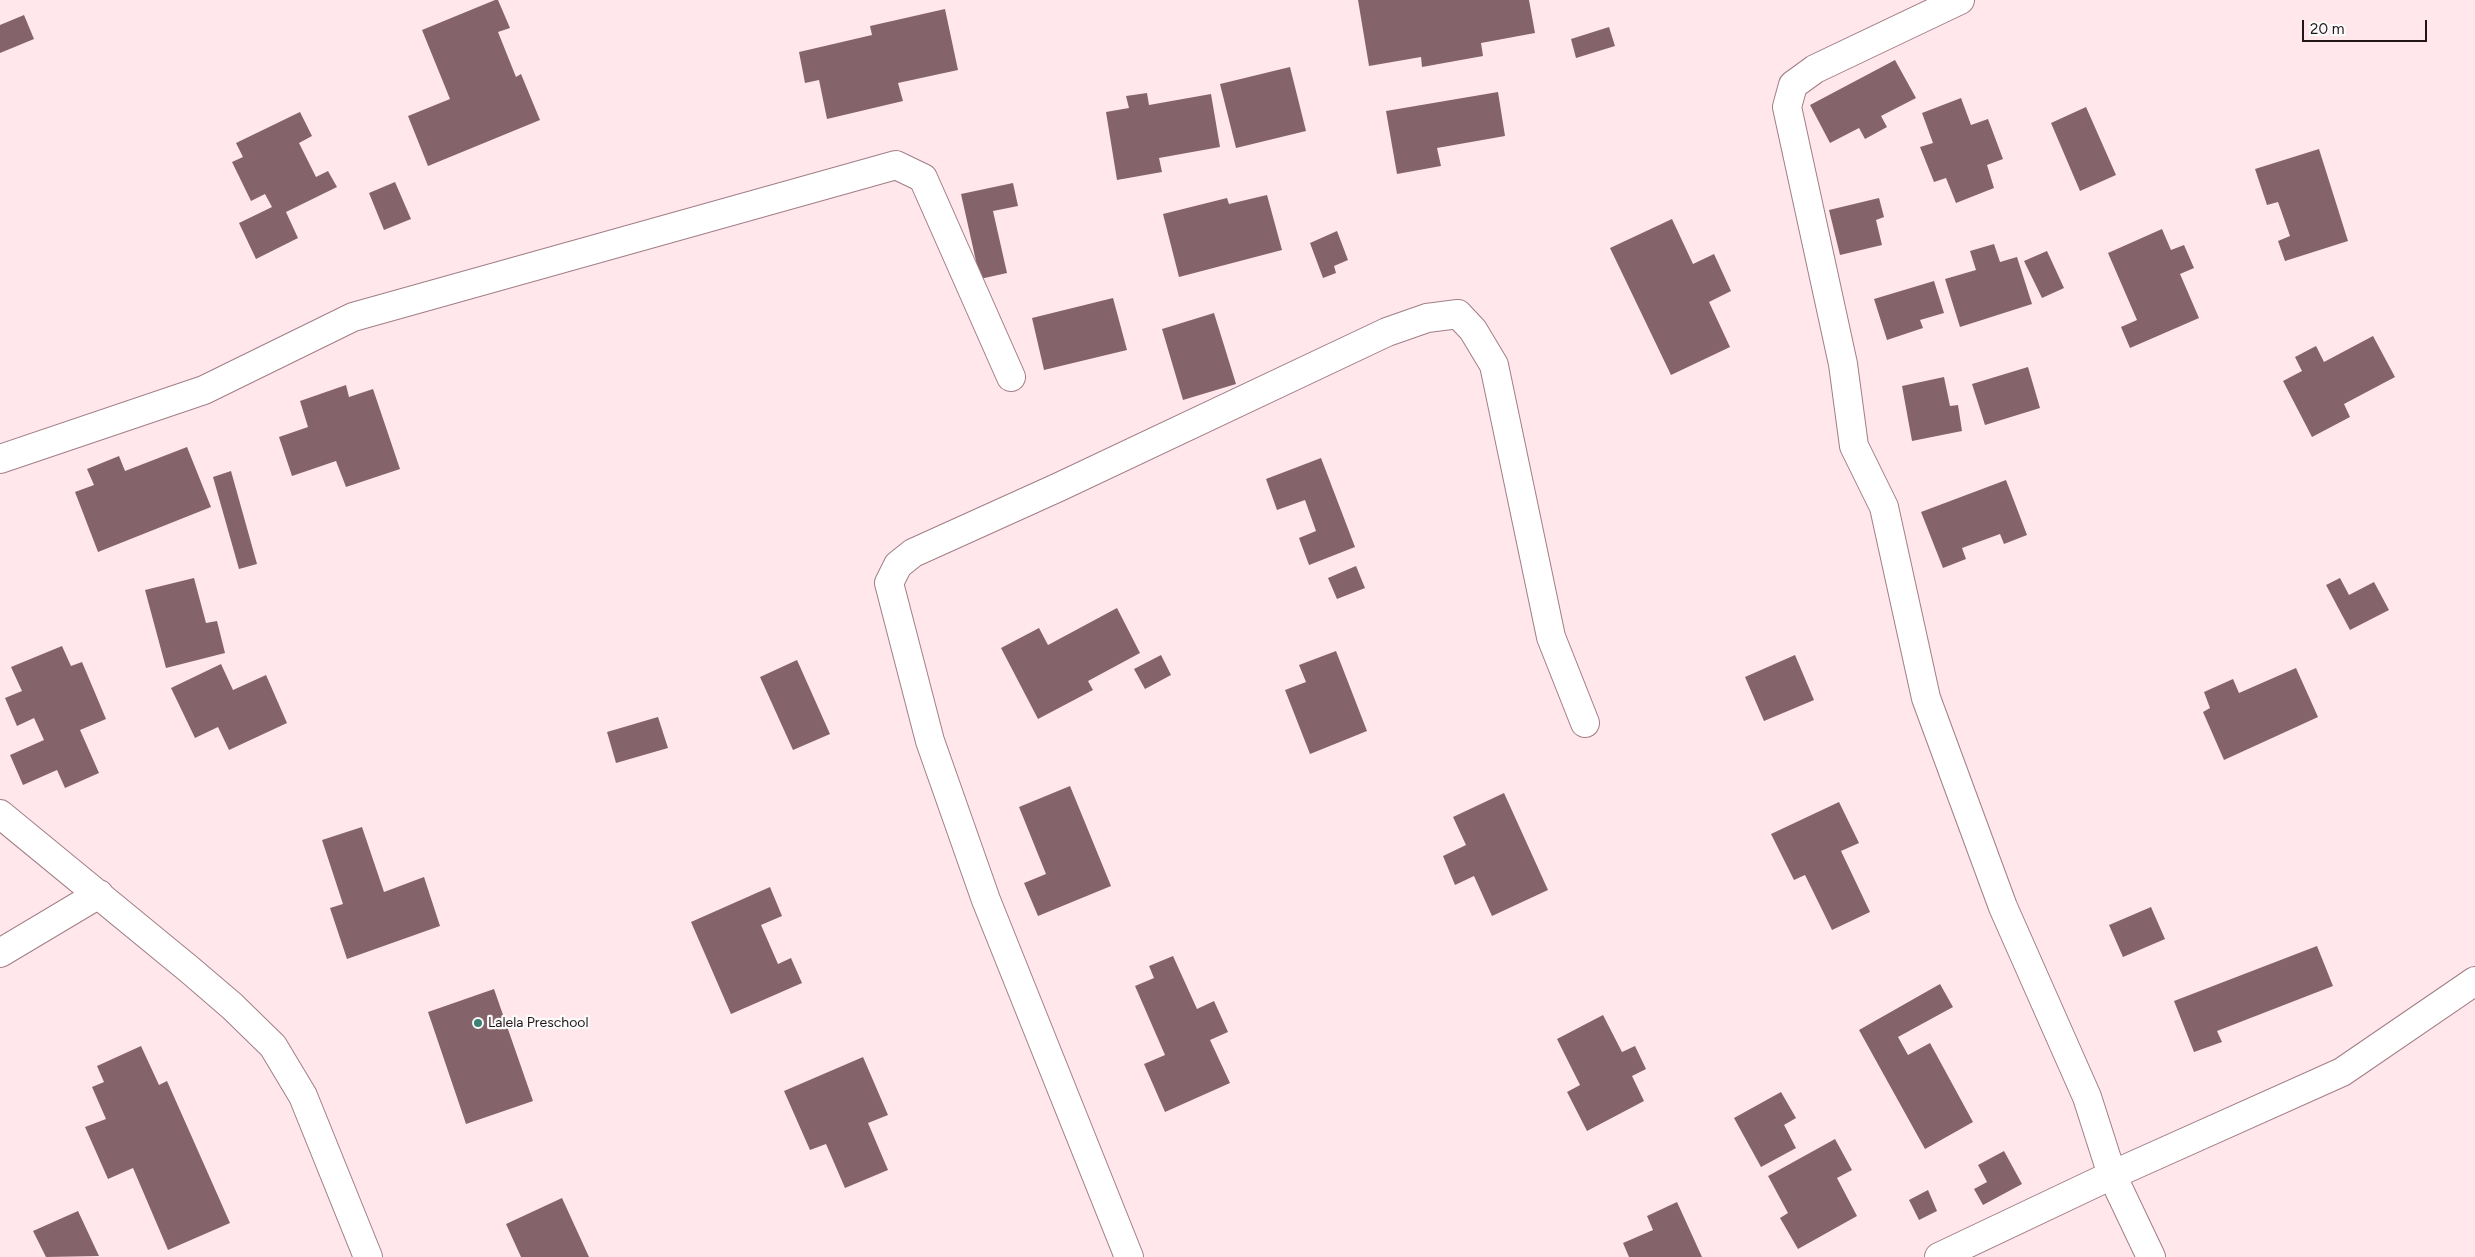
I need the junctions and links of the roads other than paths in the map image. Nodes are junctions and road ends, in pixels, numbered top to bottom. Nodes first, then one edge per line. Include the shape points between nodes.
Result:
1 (1960, 0) edge
2 (1011, 378) dead end
3 (0, 459) edge
4 (1585, 723) dead end
5 (0, 814) edge
6 (100, 894) junction
7 (0, 953) edge
8 (2475, 981) edge
9 (2112, 1174) junction
10 (368, 1257) edge
11 (1129, 1257) edge
12 (1939, 1257) edge
13 (2151, 1257) edge

1 - 9 street via 1815,69 1793,85 1787,107 1843,364 1854,446 1884,507 1926,698 2003,907 2087,1097
2 - 3 street via 923,178 896,165 353,317 204,390
4 - 11 street via 1551,637 1494,365 1473,330 1458,314 1427,318 1388,332 913,553 898,565 889,583 930,741 986,900
5 - 6 street
6 - 7 street
6 - 10 street via 232,1006 273,1046 303,1096
8 - 9 street via 2342,1072
9 - 12 street
9 - 13 street

